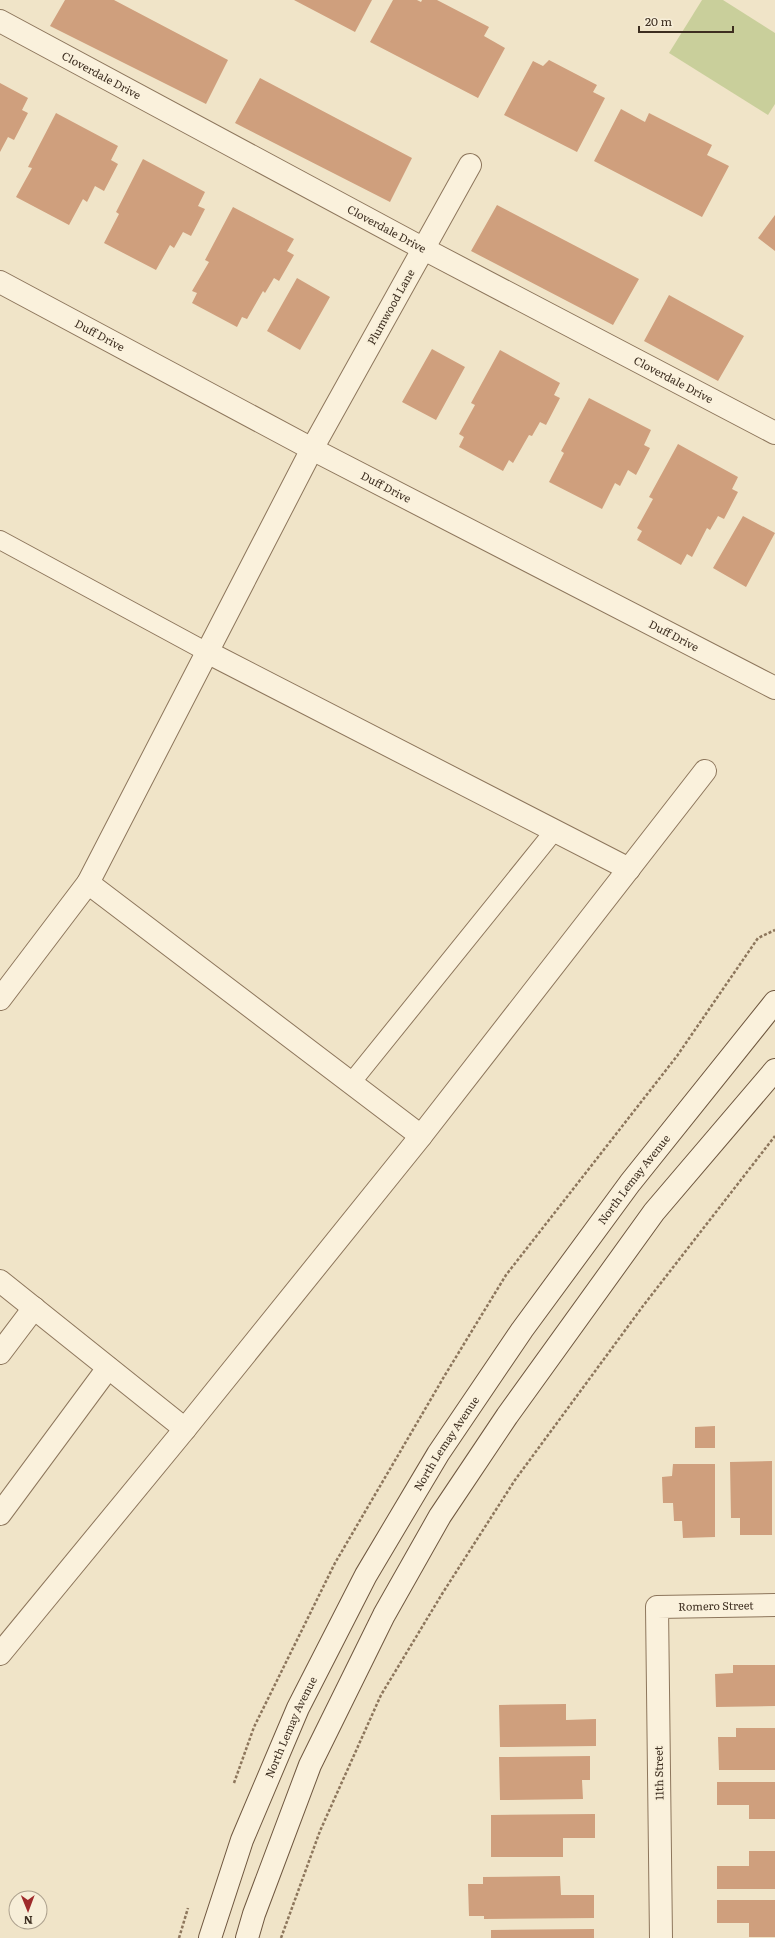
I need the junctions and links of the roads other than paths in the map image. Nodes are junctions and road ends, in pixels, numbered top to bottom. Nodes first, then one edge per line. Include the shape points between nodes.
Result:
1 (0, 21) edge
2 (470, 165) dead end
3 (424, 249) junction
4 (0, 282) edge
5 (775, 433) edge
6 (312, 449) junction
7 (2, 546) edge
8 (207, 652) junction
9 (775, 688) edge
10 (705, 771) dead end
11 (555, 830) junction
12 (630, 869) junction
13 (88, 883) junction
14 (0, 999) edge
15 (775, 1002) edge
16 (775, 1070) edge
17 (351, 1083) junction
18 (421, 1136) junction
19 (0, 1281) edge
20 (34, 1308) junction
21 (0, 1352) edge
22 (108, 1368) junction
23 (185, 1429) junction
24 (0, 1514) edge
25 (775, 1605) edge
26 (657, 1607) joint
27 (0, 1654) edge
28 (210, 1938) edge
29 (247, 1938) edge
30 (660, 1938) edge

1 - 3 street, Cloverdale Drive
2 - 3 street, Plumwood Lane
3 - 5 street, Cloverdale Drive
3 - 6 street, Plumwood Lane
4 - 6 street, Duff Drive
6 - 8 street, Plumwood Lane
6 - 9 street, Duff Drive
7 - 8 lane
8 - 11 street
8 - 13 street, Plumwood Lane
10 - 12 street
11 - 12 street
11 - 17 lane
12 - 18 street
13 - 14 street, Plumwood Lane
13 - 17 street
15 - 28 street, North Lemay Avenue via 630,1183 522,1330 438,1454 366,1575 298,1708 242,1840
16 - 29 street via 654,1212 507,1416 440,1516 384,1616 310,1765
17 - 18 street
18 - 23 street
19 - 20 street
20 - 21 street
20 - 22 street
22 - 23 street
22 - 24 street
23 - 27 street
25 - 26 street, Romero Street
26 - 30 street, 11th Street

